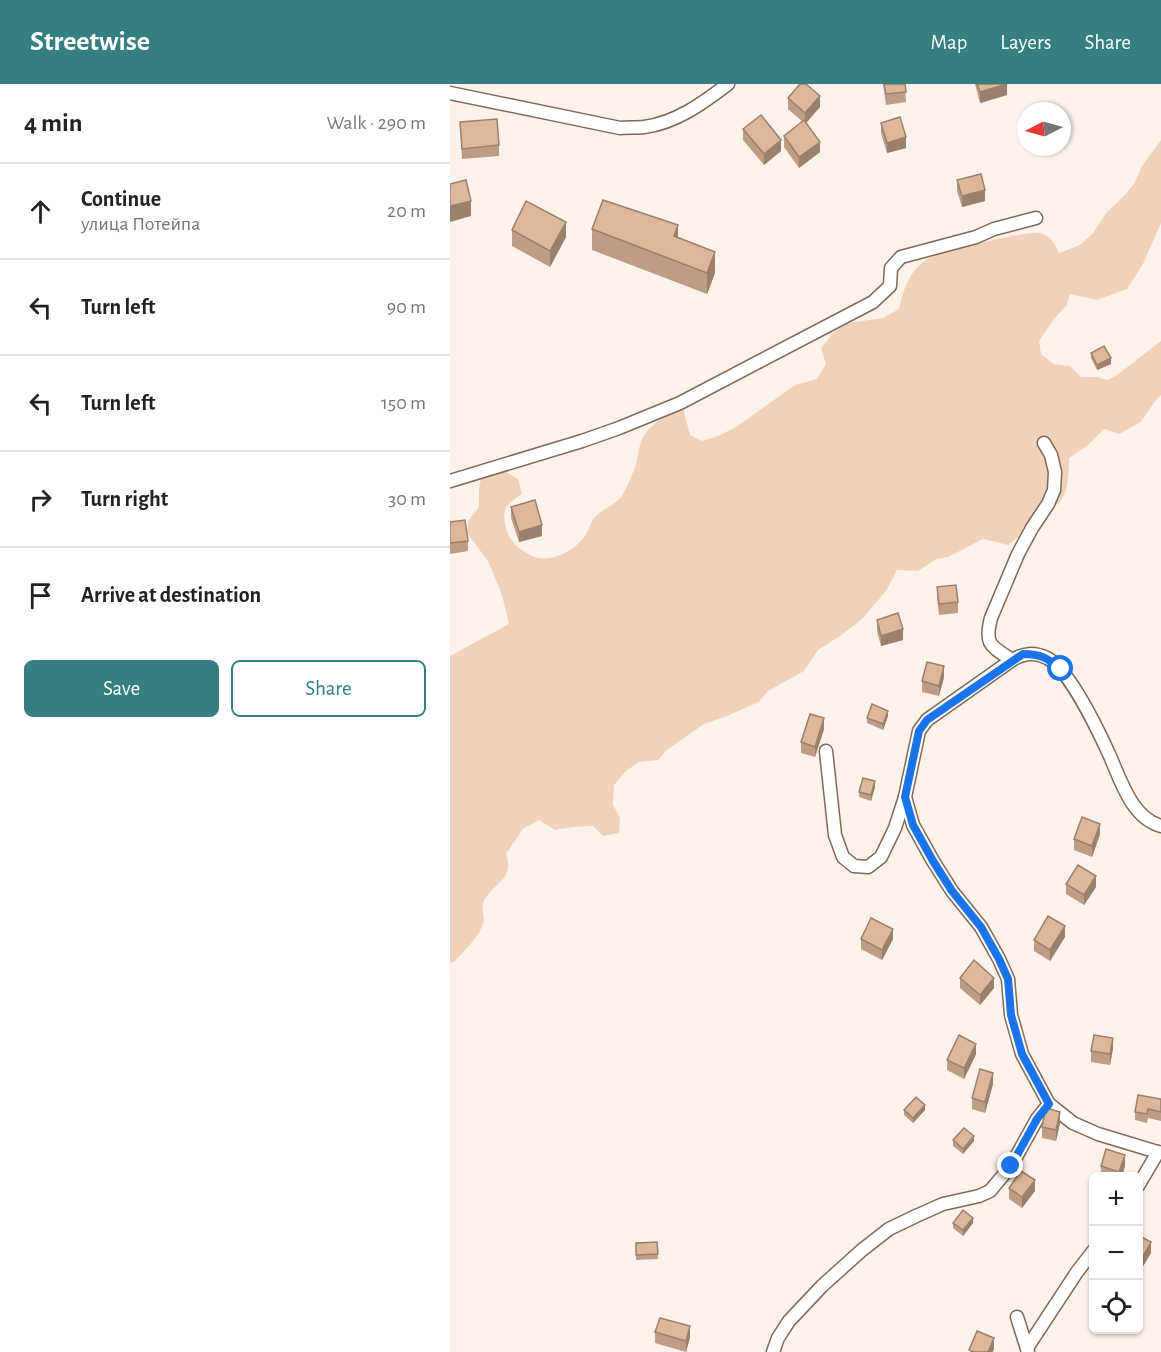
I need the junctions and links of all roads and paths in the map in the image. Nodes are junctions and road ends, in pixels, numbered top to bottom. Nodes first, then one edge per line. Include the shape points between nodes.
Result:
1 (728, 84) edge
2 (450, 93) edge
3 (1036, 218) dead end
4 (1044, 443) dead end
5 (450, 481) edge
6 (1012, 660) junction
7 (826, 751) dead end
8 (905, 797) junction
9 (1161, 826) edge
10 (1049, 1104) junction
11 (1160, 1152) edge
12 (1143, 1178) edge
13 (1089, 1256) edge
14 (1017, 1317) dead end
15 (1028, 1350) edge
16 (773, 1352) edge

1 - 2 street via 673,119 645,127 620,128
3 - 5 street via 901,257 891,268 890,286 873,302 680,403 591,438
4 - 6 street via 1055,472 1054,490 1018,554 988,628 988,639
6 - 8 street via 927,720 919,731
6 - 9 street via 1023,654 1036,654 1061,669 1085,706 1126,794 1142,814
7 - 8 street via 835,835 843,857 854,866 867,867 881,857
8 - 10 street via 913,825 933,861 999,959 1008,979 1011,1015 1022,1054
10 - 11 street via 1073,1123 1098,1134
10 - 16 street via 1011,1166 990,1191 916,1216 862,1250 789,1321
11 - 12 street
13 - 15 street
14 - 15 street

